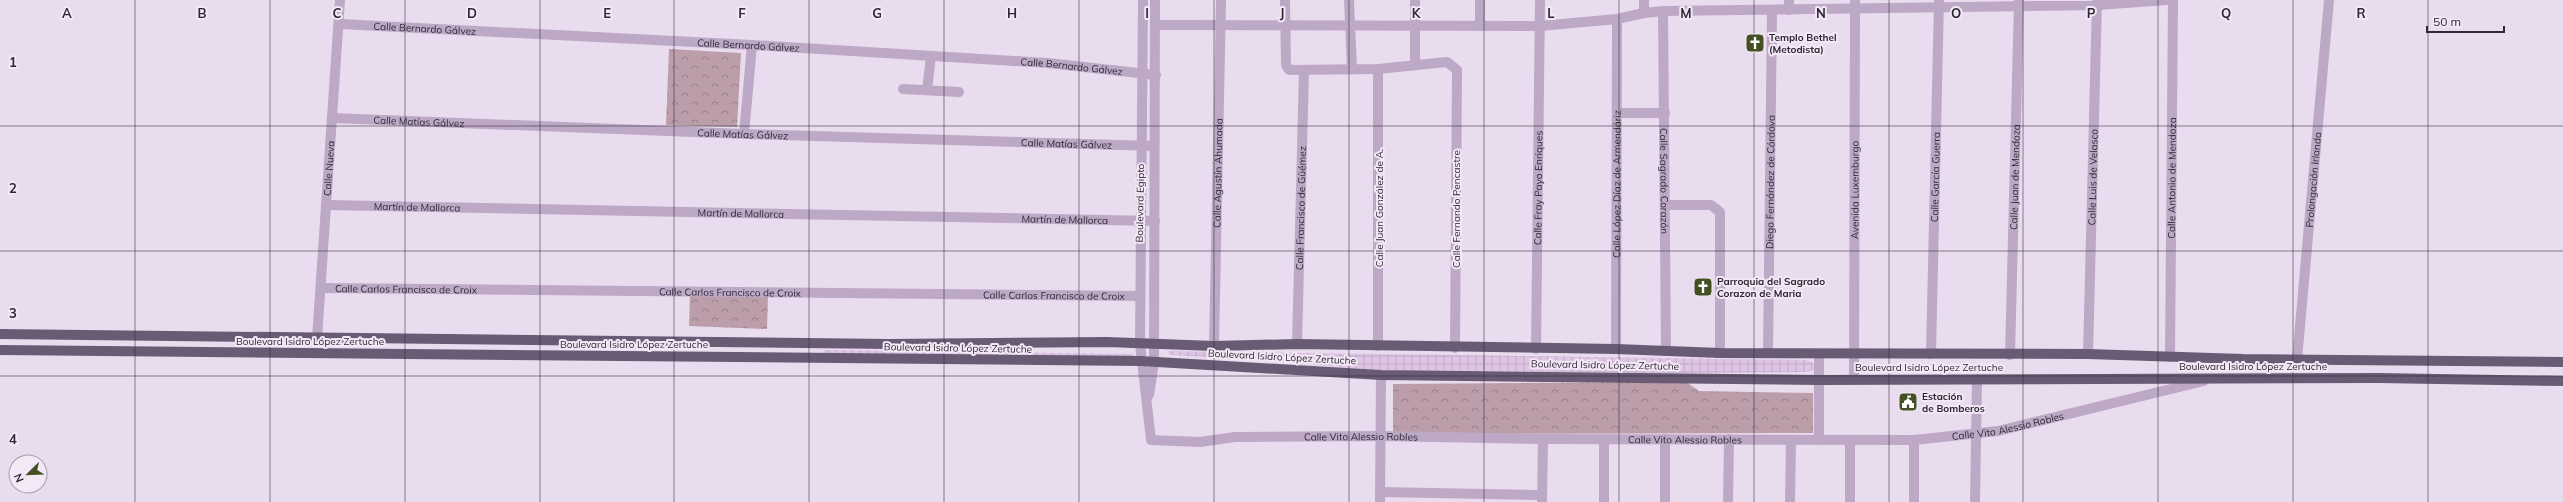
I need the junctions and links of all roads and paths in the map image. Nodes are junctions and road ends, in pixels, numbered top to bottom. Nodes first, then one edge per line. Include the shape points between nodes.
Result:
1 (340, 0) edge
2 (1143, 0) edge
3 (1155, 0) edge
4 (1221, 0) edge
5 (1285, 0) edge
6 (1349, 0) edge
7 (1415, 0) edge
8 (1480, 0) edge
9 (1540, 0) edge
10 (1644, 0) edge
11 (2167, 0) edge
12 (2173, 0) edge
13 (2329, 0) edge
14 (2097, 2) edge
15 (1855, 3) edge
16 (1939, 3) edge
17 (2019, 3) edge
18 (1789, 5) edge
19 (1663, 11) junction
20 (1772, 11) junction
21 (1644, 13) junction
22 (1617, 19) junction
23 (340, 24) junction
24 (1156, 25) junction
25 (1221, 25) junction
26 (1415, 25) junction
27 (1284, 26) junction
28 (1348, 26) junction
29 (1480, 26) junction
30 (1540, 26) junction
31 (752, 45) junction
32 (931, 56) junction
33 (1415, 64) junction
34 (1352, 69) junction
35 (1378, 69) junction
36 (1304, 71) junction
37 (1142, 72) junction
38 (1156, 75) junction
39 (903, 90) dead end
40 (927, 90) junction
41 (959, 92) dead end
42 (1617, 113) junction
43 (1665, 113) junction
44 (332, 118) junction
45 (744, 134) junction
46 (1141, 146) junction
47 (1154, 146) junction
48 (1666, 204) junction
49 (326, 205) junction
50 (1139, 221) junction
51 (1155, 221) junction
52 (320, 288) junction
53 (1139, 296) junction
54 (0, 334) edge
55 (317, 338) junction
56 (491, 339) junction
57 (1140, 344) junction
58 (1154, 344) junction
59 (1297, 344) junction
60 (1214, 346) junction
61 (1378, 346) junction
62 (1455, 348) junction
63 (1536, 349) junction
64 (1616, 349) junction
65 (0, 350) edge
66 (1666, 351) junction
67 (1720, 353) junction
68 (1768, 353) junction
69 (1819, 354) junction
70 (1853, 354) junction
71 (1931, 354) junction
72 (2088, 354) junction
73 (490, 355) junction
74 (2010, 355) junction
75 (2170, 357) junction
76 (2297, 360) junction
77 (1140, 361) junction
78 (1154, 362) junction
79 (2487, 362) junction
80 (2563, 362) edge
81 (1381, 375) junction
82 (2213, 378) junction
83 (1854, 379) junction
84 (1977, 379) junction
85 (1819, 380) junction
86 (2485, 380) junction
87 (2563, 381) edge
88 (1148, 404) junction
89 (1975, 435) junction
90 (1381, 436) junction
91 (1543, 439) junction
92 (1665, 439) junction
93 (1729, 439) junction
94 (1151, 440) joint
95 (1604, 440) junction
96 (1791, 440) junction
97 (1819, 440) junction
98 (1850, 440) junction
99 (1914, 440) junction
100 (1380, 497) edge
101 (1542, 498) edge
102 (1604, 502) edge
103 (1665, 502) edge
104 (1728, 502) edge
105 (1790, 502) edge
106 (1850, 502) edge
107 (1914, 502) edge
108 (1975, 502) edge

1 - 23 street, Calle Nueva
2 - 37 street, Boulevard Egipto
3 - 24 street, Boulevard Egipto
4 - 25 street, Calle Agustín Ahumada
5 - 27 street
6 - 28 street
7 - 26 street
8 - 29 street
9 - 30 street
10 - 21 street
11 - 14 street
12 - 75 street, Calle Antonio de Mendoza
13 - 76 street, Prolongación Irlanda
14 - 17 street
14 - 72 street, Calle Luis de Velasco
15 - 16 street
15 - 18 street
15 - 70 street, Avenida Luxemburgo
16 - 17 street
16 - 71 street, Calle García Guerra
17 - 74 street, Calle Juan de Mendoza
18 - 20 street
19 - 20 street
19 - 21 street
19 - 43 street, Calle Sagrado Corazón
20 - 68 street, Diego Fernández de Córdova
21 - 22 street
22 - 30 street
22 - 42 street, Calle López Díaz de Armendáriz
23 - 31 street, Calle Bernardo Gálvez
23 - 44 street, Calle Nueva
24 - 25 street
24 - 38 street, Boulevard Egipto
25 - 27 street
25 - 60 street, Calle Agustín Ahumada
26 - 28 street
26 - 29 street
26 - 33 street
27 - 28 street
27 - 36 street via 1286,66 1292,71
28 - 34 street
29 - 30 street
30 - 63 street, Calle Fray Payo Enriques
31 - 32 street, Calle Bernardo Gálvez
31 - 45 street
32 - 37 street, Calle Bernardo Gálvez
32 - 40 street
33 - 35 street
33 - 62 street, Calle Fernando Pencastre via 1447,62 1457,70
34 - 35 street
34 - 36 street
35 - 61 street, Calle Juan González de A.
36 - 59 street, Calle Francisco de Güémez
37 - 38 street, Calle Bernardo Gálvez
37 - 46 street, Boulevard Egipto
38 - 47 street, Boulevard Egipto
39 - 40 street
40 - 41 street
42 - 43 street
42 - 64 street, Calle López Díaz de Armendáriz
43 - 48 street, Calle Sagrado Corazón
44 - 45 street, Calle Matías Gálvez
44 - 49 street, Calle Nueva
45 - 46 street, Calle Matías Gálvez
46 - 47 street, Calle Matías Gálvez
46 - 50 street, Boulevard Egipto
47 - 51 street, Boulevard Egipto
48 - 66 street, Calle Sagrado Corazón
48 - 67 street via 1711,205 1720,212
49 - 50 street, Martín de Mallorca
49 - 52 street, Calle Nueva
50 - 51 street, Martín de Mallorca
50 - 53 street, Boulevard Egipto
51 - 58 street, Boulevard Egipto
52 - 53 street, Calle Carlos Francisco de Croix
52 - 55 street, Calle Nueva
53 - 57 street, Boulevard Egipto
54 - 55 main road, Boulevard Isidro López Zertuche
55 - 56 main road, Boulevard Isidro López Zertuche
56 - 57 main road, Boulevard Isidro López Zertuche
56 - 73 main road
57 - 58 main road, Boulevard Isidro López Zertuche
57 - 77 street, Boulevard Egipto
58 - 60 main road, Boulevard Isidro López Zertuche
58 - 78 street, Boulevard Egipto
59 - 60 main road, Boulevard Isidro López Zertuche
59 - 61 main road, Boulevard Isidro López Zertuche
61 - 62 main road, Boulevard Isidro López Zertuche
62 - 63 main road, Boulevard Isidro López Zertuche
63 - 64 main road, Boulevard Isidro López Zertuche
64 - 66 main road, Boulevard Isidro López Zertuche
65 - 73 main road, Boulevard Isidro López Zertuche
66 - 67 main road, Boulevard Isidro López Zertuche
67 - 68 main road, Boulevard Isidro López Zertuche
68 - 69 main road, Boulevard Isidro López Zertuche
69 - 70 main road, Boulevard Isidro López Zertuche
69 - 85 street
70 - 71 main road, Boulevard Isidro López Zertuche
70 - 83 street, Avenida Luxemburgo
71 - 74 main road, Boulevard Isidro López Zertuche
72 - 74 main road, Boulevard Isidro López Zertuche
72 - 75 main road, Boulevard Isidro López Zertuche
73 - 77 main road, Boulevard Isidro López Zertuche
75 - 76 main road, Boulevard Isidro López Zertuche
76 - 79 main road, Boulevard Isidro López Zertuche
77 - 78 main road, Boulevard Isidro López Zertuche
77 - 88 street, Boulevard Egipto
78 - 81 main road, Boulevard Isidro López Zertuche
78 - 88 street, Boulevard Egipto
79 - 80 main road, Boulevard Isidro López Zertuche
79 - 86 main road
81 - 85 main road, Boulevard Isidro López Zertuche
81 - 90 street
82 - 84 main road, Boulevard Isidro López Zertuche
82 - 86 main road, Boulevard Isidro López Zertuche
82 - 89 street, Calle Vito Alessio Robles
83 - 84 main road, Boulevard Isidro López Zertuche
83 - 85 main road, Boulevard Isidro López Zertuche
84 - 89 street
85 - 97 street
86 - 87 main road, Boulevard Isidro López Zertuche
88 - 94 street, Boulevard Egipto
89 - 99 street, Calle Vito Alessio Robles
89 - 108 street
90 - 91 street, Calle Vito Alessio Robles
90 - 94 street, Calle Vito Alessio Robles via 1235,437 1200,442
90 - 100 street
91 - 95 street, Calle Vito Alessio Robles
91 - 101 street
92 - 93 street, Calle Vito Alessio Robles
92 - 95 street, Calle Vito Alessio Robles
92 - 103 street
93 - 96 street, Calle Vito Alessio Robles
93 - 104 street
95 - 102 street
96 - 97 street, Calle Vito Alessio Robles
96 - 105 street
97 - 98 street, Calle Vito Alessio Robles
98 - 99 street, Calle Vito Alessio Robles
98 - 106 street
99 - 107 street
100 - 101 street

